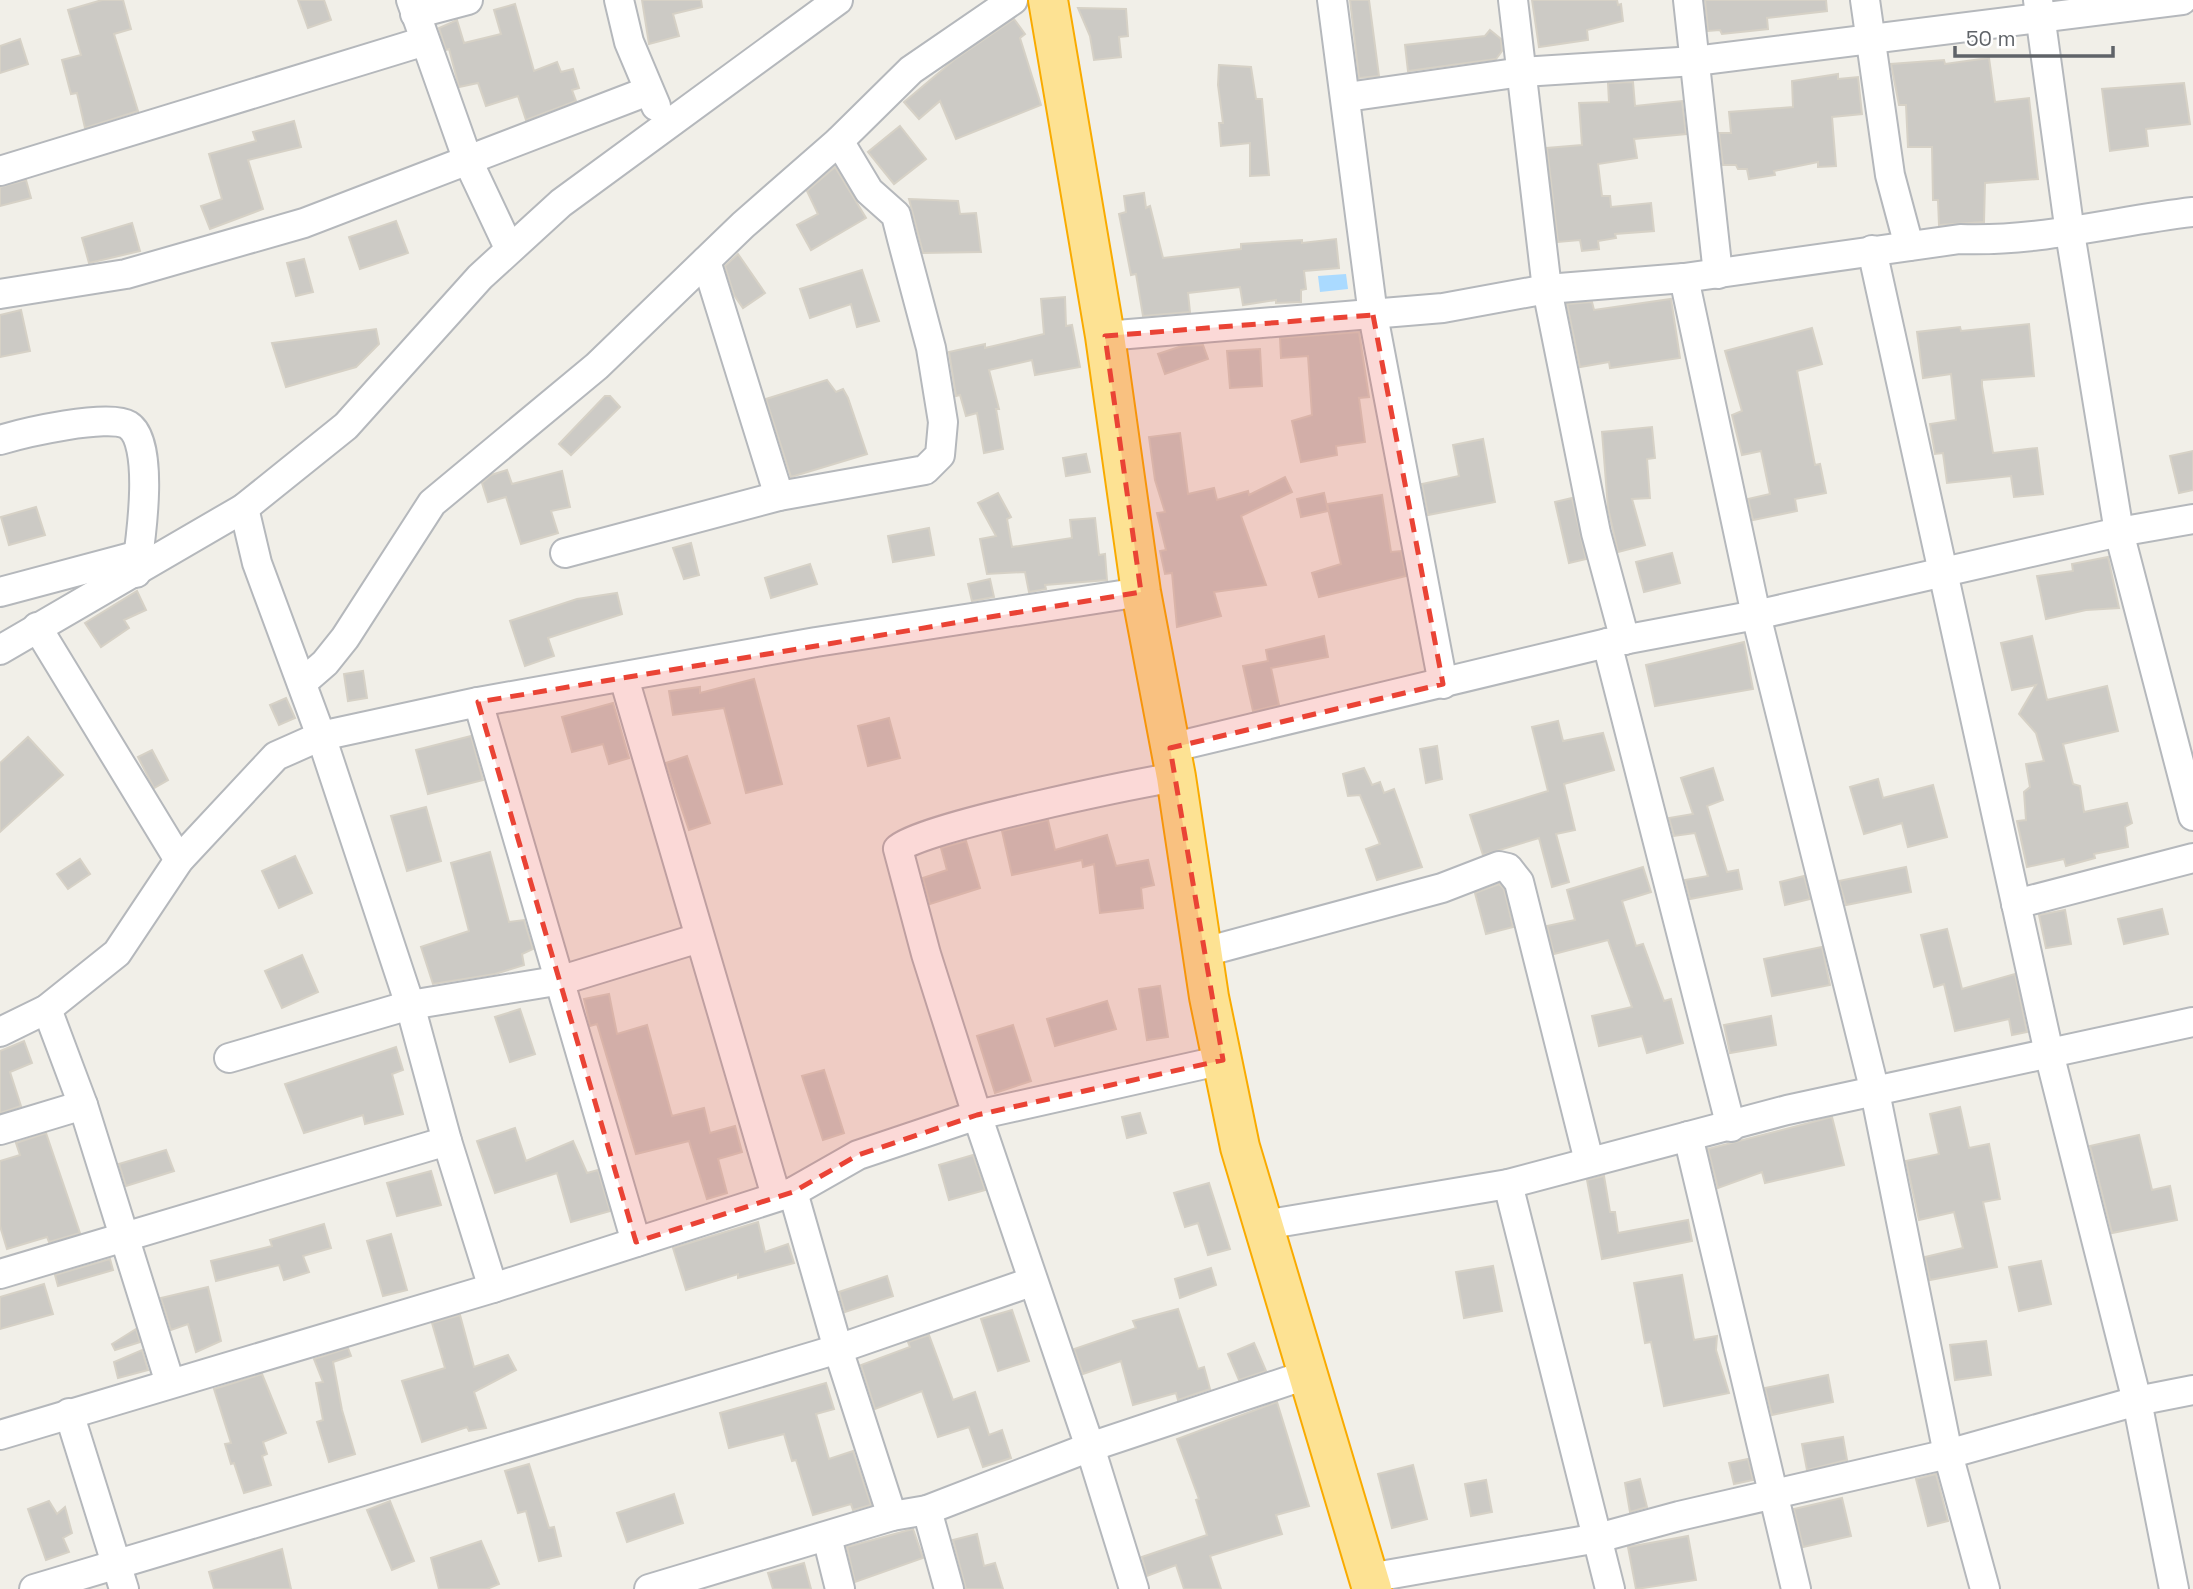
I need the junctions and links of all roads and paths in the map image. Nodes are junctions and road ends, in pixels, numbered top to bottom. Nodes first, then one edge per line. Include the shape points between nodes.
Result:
1 (468, 0) edge
2 (619, 0) edge
3 (838, 0) edge
4 (1013, 0) edge
5 (1048, 0) edge
6 (1332, 0) edge
7 (1513, 0) edge
8 (1688, 0) edge
9 (1865, 0) edge
10 (2182, 0) edge
11 (413, 7) edge
12 (2039, 10) edge
13 (1870, 38) junction
14 (425, 41) junction
15 (1695, 61) junction
16 (1522, 72) junction
17 (648, 91) junction
18 (1347, 97) junction
19 (665, 124) junction
20 (839, 141) junction
21 (468, 161) junction
22 (0, 171) edge
23 (2193, 212) edge
24 (2070, 233) junction
25 (1909, 246) junction
26 (509, 248) junction
27 (1872, 250) junction
28 (706, 261) junction
29 (1718, 274) junction
30 (1684, 278) junction
31 (1547, 289) junction
32 (0, 295) edge
33 (1373, 315) junction
34 (1105, 337) junction
35 (0, 440) edge
36 (779, 496) junction
37 (244, 508) junction
38 (2193, 519) edge
39 (2119, 532) junction
40 (565, 553) dead end
41 (137, 564) junction
42 (1942, 574) junction
43 (0, 592) edge
44 (1141, 592) junction
45 (1756, 615) junction
46 (37, 627) junction
47 (1616, 642) junction
48 (0, 650) edge
49 (624, 678) junction
50 (302, 683) junction
51 (1443, 684) junction
52 (478, 702) junction
53 (321, 736) junction
54 (1173, 762) junction
55 (2193, 816) edge
56 (2193, 858) edge
57 (179, 860) junction
58 (2016, 904) junction
59 (699, 938) junction
60 (1201, 953) junction
61 (562, 980) junction
62 (410, 1005) junction
63 (47, 1009) junction
64 (2193, 1022) edge
65 (0, 1032) edge
66 (2049, 1053) junction
67 (229, 1058) dead end
68 (1223, 1060) junction
69 (1875, 1092) junction
70 (83, 1105) junction
71 (977, 1115) junction
72 (1731, 1127) junction
73 (0, 1130) edge
74 (1688, 1136) junction
75 (447, 1142) junction
76 (1589, 1161) junction
77 (1508, 1184) junction
78 (785, 1194) junction
79 (1264, 1225) junction
80 (122, 1236) junction
81 (636, 1242) junction
82 (0, 1274) edge
83 (1031, 1282) junction
84 (493, 1288) junction
85 (838, 1349) junction
86 (1309, 1374) junction
87 (170, 1383) junction
88 (2193, 1390) edge
89 (2137, 1401) junction
90 (69, 1413) junction
91 (0, 1435) edge
92 (1090, 1447) junction
93 (1948, 1454) junction
94 (1774, 1493) junction
95 (927, 1510) junction
96 (892, 1516) junction
97 (827, 1537) junction
98 (1598, 1538) junction
99 (116, 1562) junction
100 (1370, 1583) edge
101 (34, 1589) edge
102 (124, 1589) edge
103 (649, 1589) edge
104 (839, 1589) edge
105 (949, 1589) edge
106 (1134, 1589) edge
107 (1610, 1589) edge
108 (1796, 1589) edge
109 (1985, 1589) edge
110 (2174, 1589) edge

1 - 11 street
2 - 17 street
3 - 19 street
4 - 20 street via 911,70
5 - 34 highway
6 - 18 street
7 - 16 street
8 - 15 street
9 - 13 street
10 - 12 street
11 - 14 street
12 - 13 street
12 - 24 street
13 - 15 street
13 - 25 street via 1890,175
14 - 21 street
14 - 22 street
15 - 16 street
15 - 29 street
16 - 18 street
16 - 31 street
17 - 19 street
17 - 21 street
18 - 33 street
19 - 26 street
20 - 28 street
20 - 36 street via 869,191 896,215 930,348 943,422 940,455 925,470
21 - 26 street
21 - 32 street via 304,223 126,274
23 - 24 street
24 - 25 street
24 - 39 street
25 - 27 street
26 - 37 street via 346,426
27 - 29 street
27 - 42 street
28 - 36 street
28 - 50 street via 597,366 432,503 345,638
29 - 30 street
30 - 31 street
30 - 45 street
31 - 33 street
31 - 47 street
33 - 34 street
33 - 51 street
34 - 44 highway
35 - 41 street via 106,422 130,426 138,436 143,459 143,526
36 - 40 street
37 - 41 street
37 - 50 street via 257,563
38 - 39 street
39 - 42 street
39 - 55 street
41 - 43 street
41 - 46 street
42 - 45 street
42 - 58 street
44 - 49 street via 816,642
44 - 54 highway
45 - 47 street
45 - 69 street
46 - 48 street
46 - 57 street
47 - 51 street
47 - 72 street
49 - 52 street
49 - 59 street
50 - 53 street
51 - 54 street
52 - 53 street
52 - 61 street
53 - 57 street via 276,756
53 - 62 street
54 - 60 highway
54 - 71 street via 1108,790 947,830 898,849
56 - 58 street
57 - 63 street via 117,953
58 - 66 street
59 - 61 street
59 - 78 street
60 - 68 highway
60 - 76 street via 1442,888 1499,866 1508,868 1519,882
61 - 62 street
61 - 81 street
62 - 67 street
62 - 75 street
63 - 65 street
63 - 70 street
64 - 66 street
66 - 69 street
66 - 89 street
68 - 71 street
68 - 79 highway via 1240,1147
69 - 72 street
69 - 93 street
70 - 73 street
70 - 80 street
71 - 78 street via 858,1156
71 - 83 street
72 - 74 street
74 - 76 street
74 - 94 street
75 - 80 street
75 - 84 street
76 - 77 street
77 - 79 street
77 - 98 street
78 - 81 street
78 - 85 street
79 - 86 highway
80 - 82 street
80 - 87 street
81 - 84 street
83 - 85 street
83 - 92 street
84 - 87 street
85 - 96 street
85 - 99 street
86 - 92 street
86 - 100 highway
87 - 90 street
88 - 89 street
89 - 93 street
89 - 110 street
90 - 91 street
90 - 99 street
92 - 95 street
92 - 106 street
93 - 94 street
93 - 109 street
94 - 98 street
94 - 108 street
95 - 96 street
95 - 105 street
96 - 97 street
97 - 103 street
97 - 104 street
98 - 100 street
98 - 107 street
99 - 101 street
99 - 102 street

